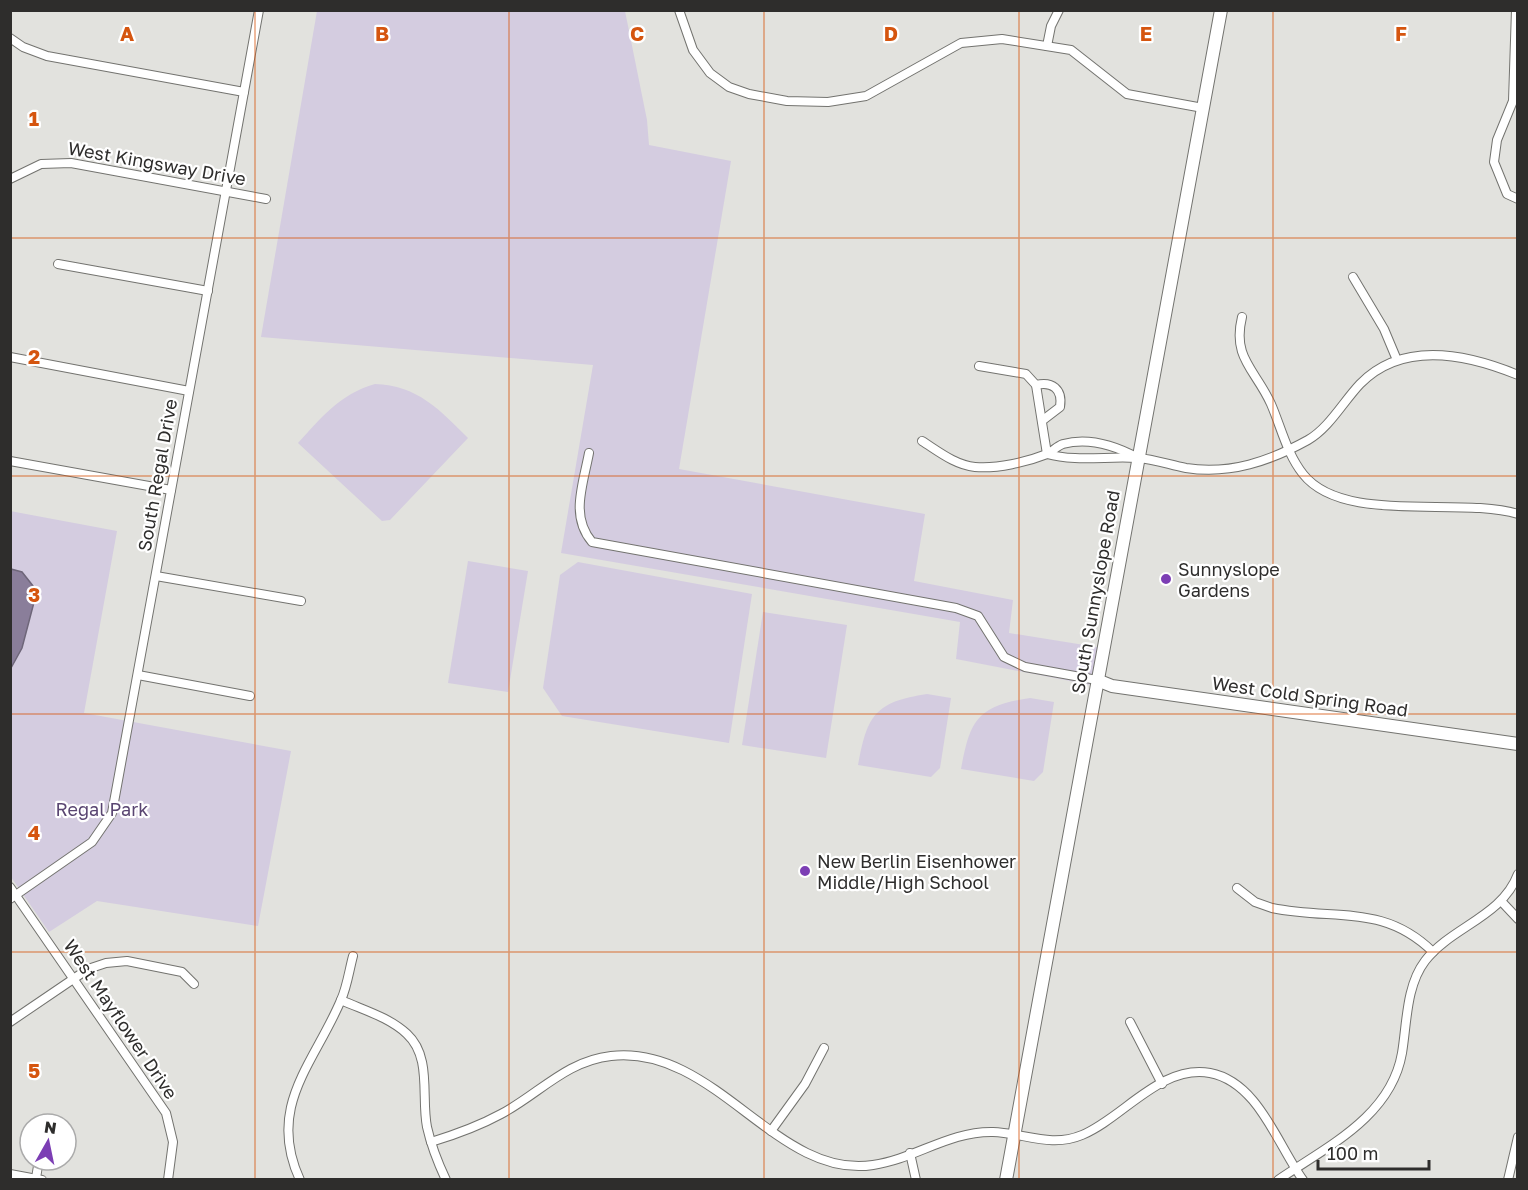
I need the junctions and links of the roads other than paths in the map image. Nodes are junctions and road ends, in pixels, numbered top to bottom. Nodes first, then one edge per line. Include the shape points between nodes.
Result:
1 (259, 10) edge
2 (679, 10) edge
3 (1059, 10) edge
4 (1221, 10) edge
5 (1516, 10) edge
6 (10, 38) edge
7 (1047, 46) junction
8 (1516, 71) edge
9 (244, 92) junction
10 (1203, 108) junction
11 (10, 179) edge
12 (225, 191) junction
13 (266, 199) dead end
14 (1518, 199) edge
15 (58, 264) dead end
16 (1353, 277) dead end
17 (208, 291) junction
18 (1242, 317) dead end
19 (10, 357) edge
20 (1397, 360) junction
21 (979, 366) dead end
22 (1518, 375) edge
23 (1036, 385) junction
24 (189, 391) junction
25 (1043, 420) junction
26 (922, 441) dead end
27 (1289, 449) junction
28 (589, 453) dead end
29 (1047, 454) junction
30 (1138, 458) junction
31 (10, 461) edge
32 (171, 490) junction
33 (1518, 514) edge
34 (156, 576) junction
35 (301, 601) dead end
36 (138, 675) junction
37 (1097, 680) junction
38 (250, 696) dead end
39 (1518, 744) edge
40 (1518, 874) edge
41 (1237, 888) dead end
42 (12, 894) edge
43 (1501, 901) junction
44 (1518, 919) edge
45 (1434, 952) junction
46 (353, 956) dead end
47 (73, 978) junction
48 (194, 984) dead end
49 (341, 1000) junction
50 (10, 1022) edge
51 (1130, 1022) dead end
52 (824, 1048) dead end
53 (1162, 1084) junction
54 (771, 1131) junction
55 (1015, 1135) junction
56 (1518, 1137) edge
57 (431, 1142) junction
58 (910, 1153) junction
59 (1295, 1168) junction
60 (10, 1174) edge
61 (39, 1179) edge
62 (168, 1179) edge
63 (300, 1179) edge
64 (447, 1179) edge
65 (916, 1179) edge
66 (1006, 1179) edge
67 (1278, 1179) edge
68 (1303, 1179) edge
69 (1508, 1179) edge

1 - 9 street, South Regal Drive
2 - 7 street via 693,50 710,73 729,87 787,101 828,102 866,96 961,43 1002,39
3 - 7 street
4 - 10 street, South Sunnyslope Road
5 - 8 street
6 - 9 street via 47,56
7 - 10 street via 1071,50 1126,94
8 - 14 street via 1513,100 1497,140 1494,162 1508,194
9 - 12 street, South Regal Drive
10 - 30 street, South Sunnyslope Road
11 - 12 street, West Kingsway Drive via 31,167 53,162
12 - 13 street, West Kingsway Drive
12 - 17 street, South Regal Drive
15 - 17 street
16 - 20 street
17 - 24 street, South Regal Drive
18 - 27 street via 1238,335 1242,354 1270,403
19 - 24 street
20 - 22 street via 1422,355 1448,356
20 - 27 street via 1366,379 1313,437
21 - 23 street via 1026,374
23 - 25 street
23 - 25 street via 1053,385 1062,399 1060,406
24 - 32 street, South Regal Drive
25 - 29 street
26 - 29 street via 953,461 975,467 1001,466
27 - 30 street via 1230,470 1187,468
27 - 33 street via 1309,481 1346,500 1493,508
28 - 37 street via 578,516 592,542 956,608 978,616 1004,657 1025,667
29 - 30 street via 1060,458
29 - 30 street via 1062,444 1089,442 1116,446
30 - 37 street, South Sunnyslope Road
31 - 32 street
32 - 34 street, South Regal Drive
34 - 35 street
34 - 36 street, South Regal Drive
36 - 38 street
36 - 42 street, South Regal Drive via 107,824 93,842
37 - 39 street, West Cold Spring Road via 1112,686
37 - 55 street, South Sunnyslope Road
40 - 43 street
41 - 45 street via 1255,902 1272,908 1384,920 1407,930
42 - 47 street, West Mayflower Drive
43 - 44 street
43 - 45 street
45 - 59 street via 1414,981 1401,1057 1383,1098 1354,1129
46 - 49 street
47 - 48 street via 96,965 127,961 182,972
47 - 50 street
47 - 62 street, West Mayflower Drive via 170,1123 173,1142
49 - 57 street via 392,1023 413,1041 423,1069
49 - 63 street via 299,1078 290,1108 289,1144
51 - 53 street
52 - 54 street via 806,1084
53 - 55 street via 1075,1138 1052,1141
53 - 59 street via 1197,1072 1232,1081 1255,1103
54 - 57 street via 683,1070 653,1059 609,1056 570,1068 500,1115
54 - 58 street via 813,1155 851,1166 881,1164
55 - 58 street via 961,1134
55 - 66 street, South Sunnyslope Road
56 - 69 street
57 - 64 street
58 - 65 street
59 - 67 street
59 - 68 street
60 - 61 street

